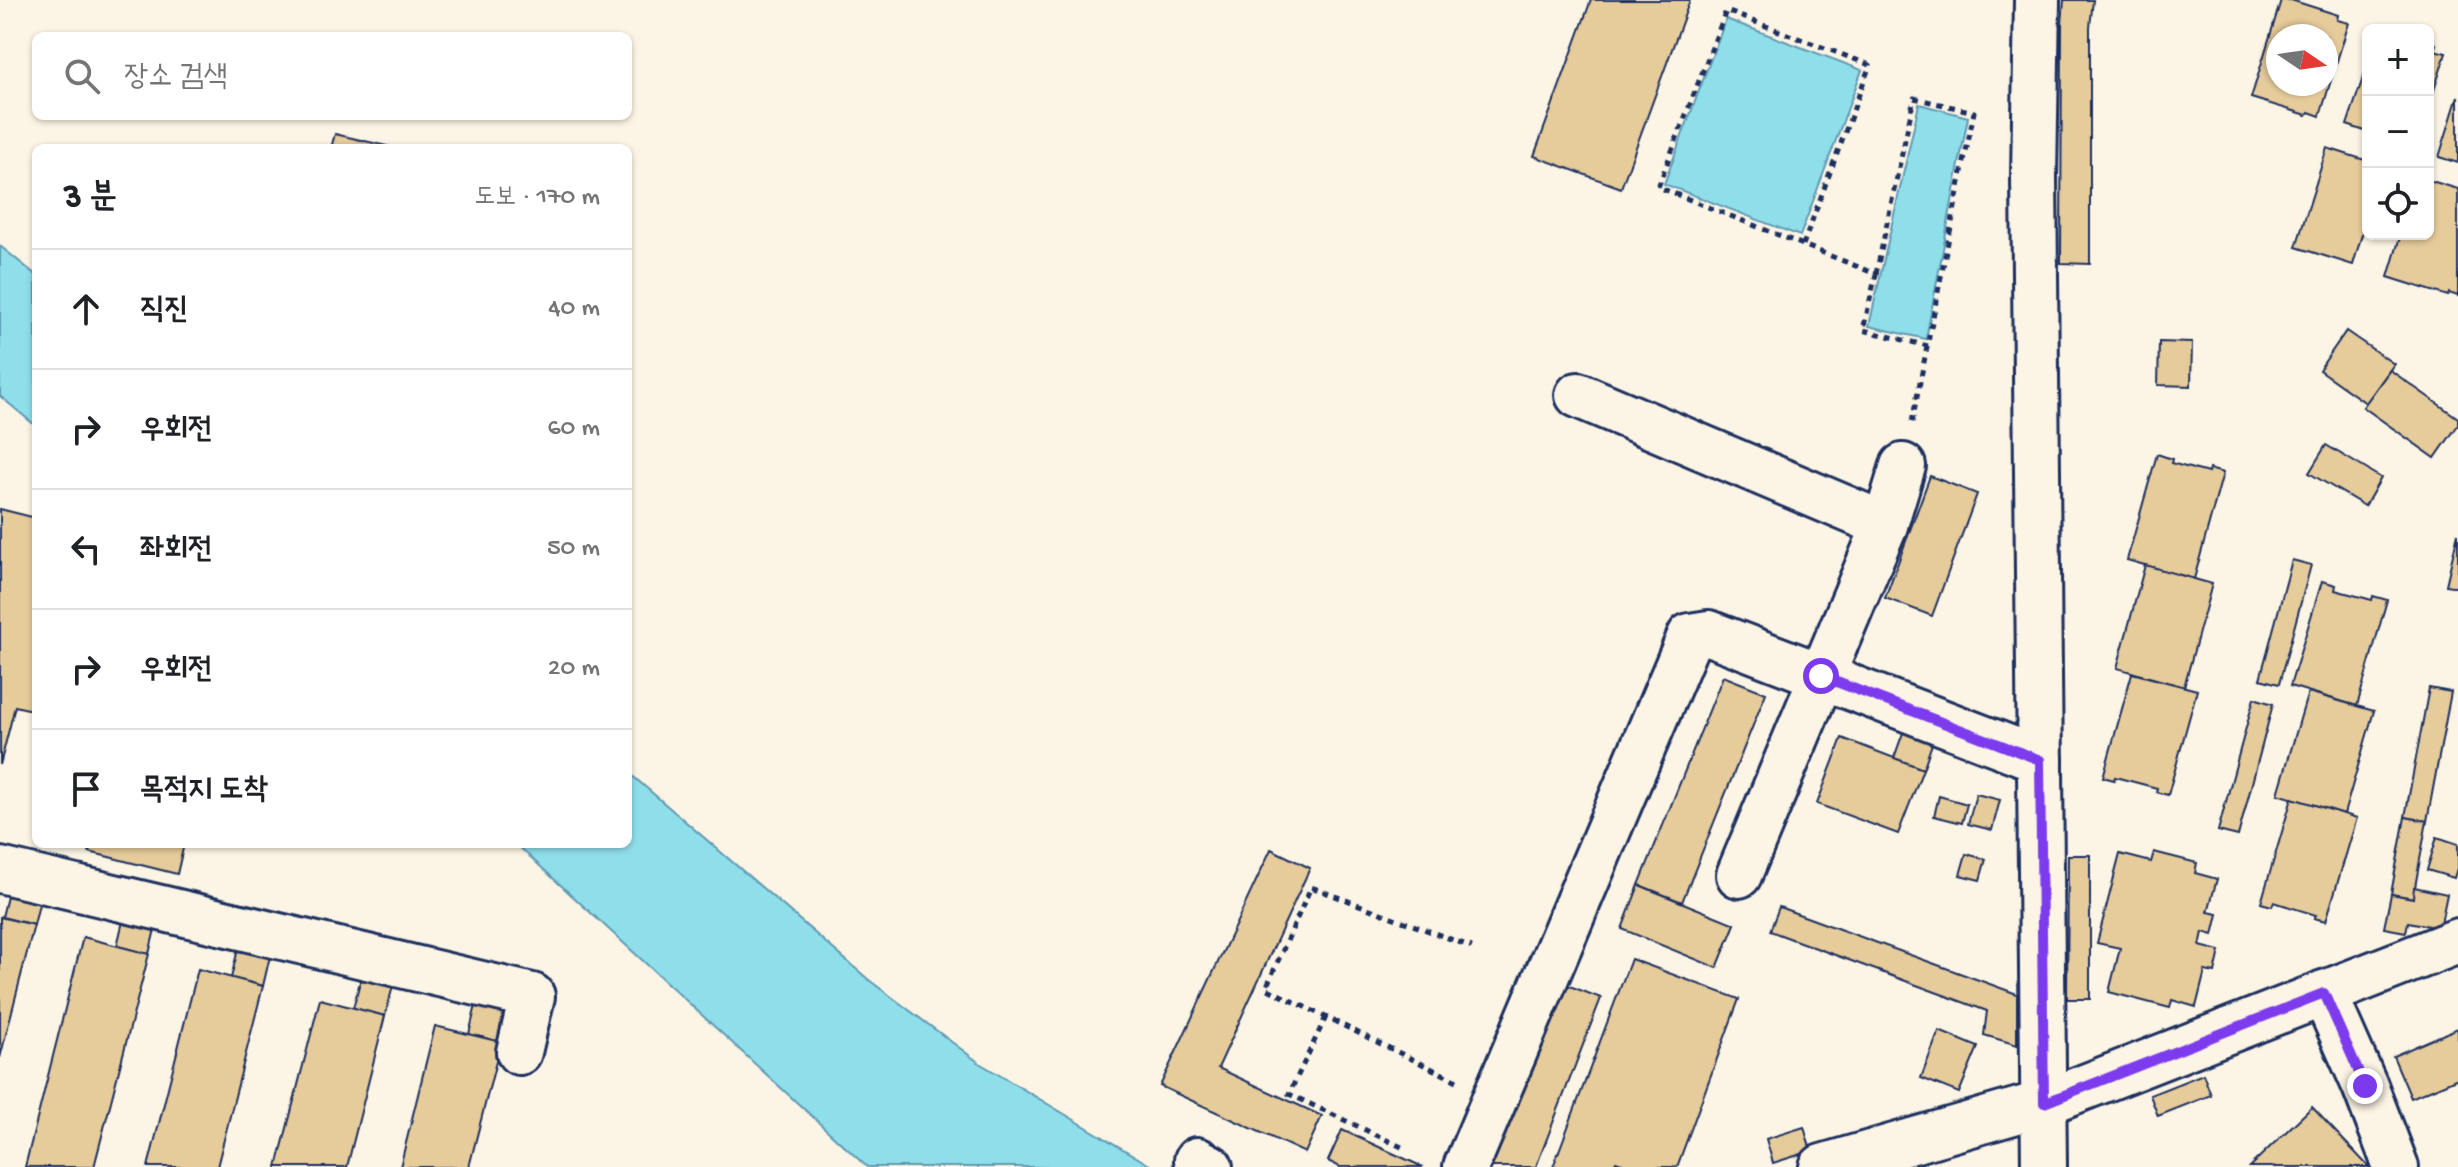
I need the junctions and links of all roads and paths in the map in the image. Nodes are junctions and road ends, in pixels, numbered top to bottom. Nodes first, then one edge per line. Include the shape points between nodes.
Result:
1 (2037, 0) edge
2 (1803, 245) junction
3 (1876, 274) junction
4 (1928, 346) junction
5 (1578, 395) dead end
6 (1903, 466) joint
7 (1885, 525) junction
8 (1821, 676) junction
9 (2040, 760) junction
10 (0, 870) edge
11 (1739, 875) dead end
12 (2458, 941) edge
13 (1472, 947) dead end
14 (2324, 993) junction
15 (1326, 1017) junction
16 (519, 1052) dead end
17 (1494, 1099) junction
18 (2044, 1103) junction
19 (1406, 1149) dead end
20 (1466, 1167) edge
21 (1822, 1167) edge
22 (2044, 1167) edge
23 (2396, 1167) edge

1 - 9 street
2 - 2 path via 1658,187 1726,11 1870,65
2 - 3 path
3 - 4 path via 1863,330
3 - 4 path via 1914,98 1974,112
4 - 6 path
5 - 7 street
6 - 7 street
7 - 8 street
8 - 9 street
8 - 11 street
8 - 17 street via 1709,633 1690,636
9 - 18 street
10 - 16 street via 532,996
12 - 14 street
13 - 15 path via 1311,887 1266,988
14 - 18 street
14 - 23 street
15 - 17 path
15 - 19 path via 1289,1094
17 - 20 street
18 - 21 street
18 - 22 street

